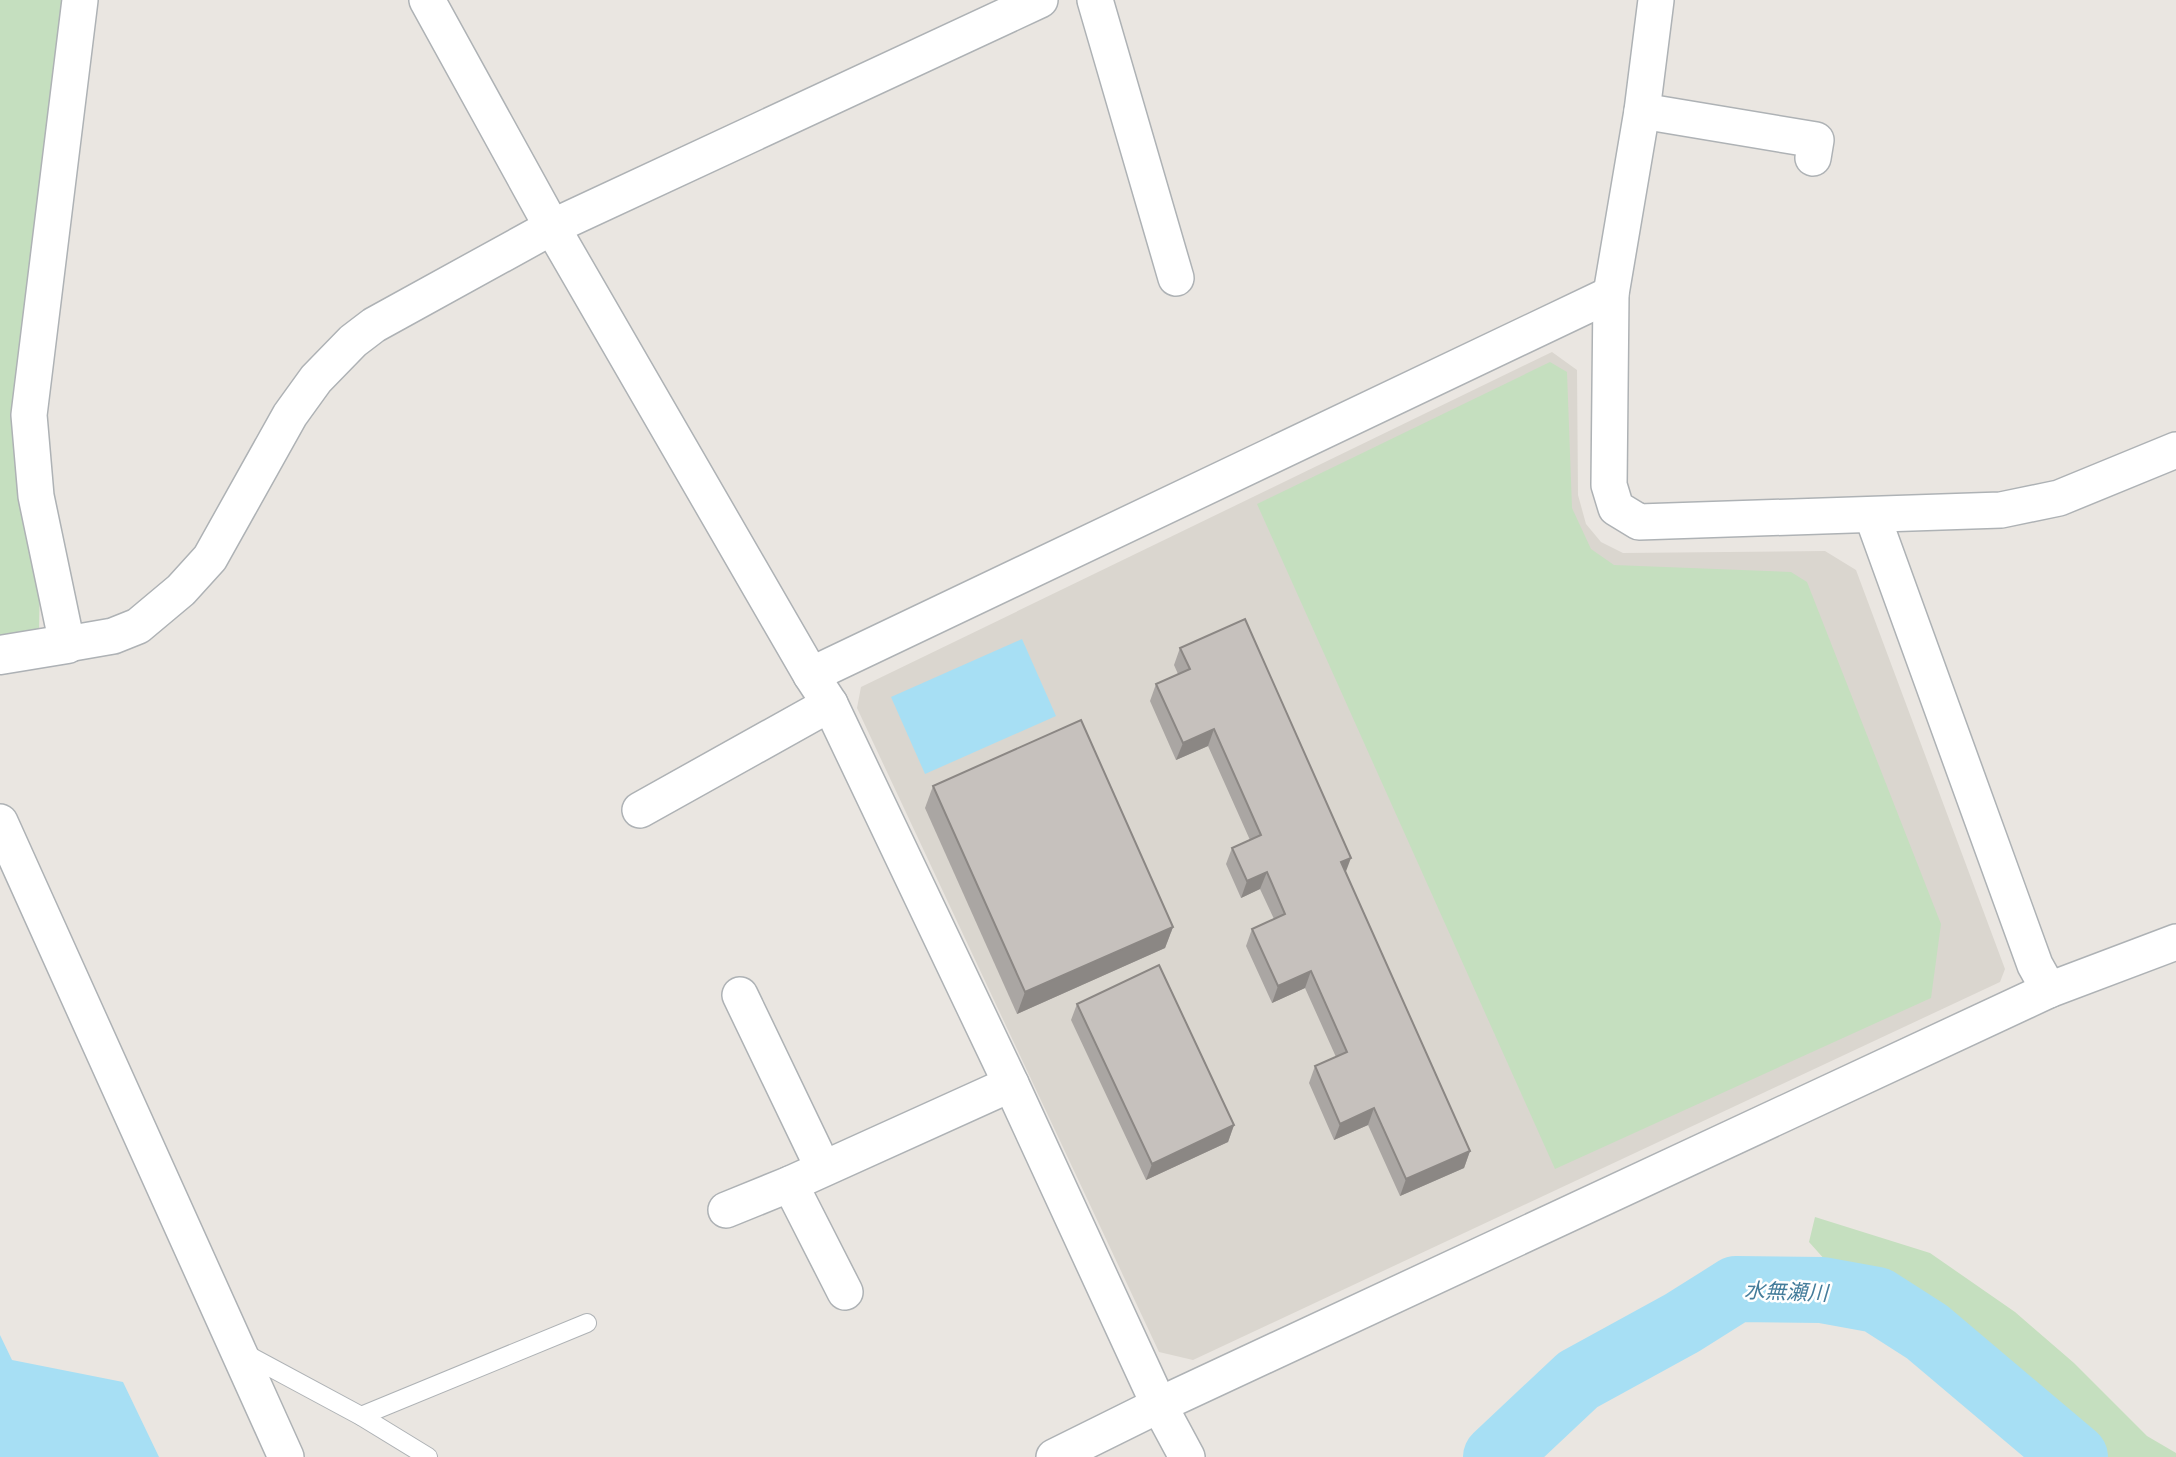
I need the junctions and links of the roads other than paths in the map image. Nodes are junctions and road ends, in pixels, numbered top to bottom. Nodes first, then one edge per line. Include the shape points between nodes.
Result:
1 (80, 0) edge
2 (427, 0) edge
3 (1040, 0) edge
4 (1095, 0) edge
5 (1656, 0) edge
6 (1642, 111) junction
7 (1813, 158) dead end
8 (552, 227) junction
9 (1175, 278) dead end
10 (1611, 294) junction
11 (2176, 450) edge
12 (1872, 515) junction
13 (67, 644) junction
14 (0, 655) edge
15 (811, 675) junction
16 (831, 704) junction
17 (640, 810) dead end
18 (0, 822) edge
19 (2176, 942) edge
20 (2049, 990) junction
21 (740, 995) dead end
22 (1011, 1084) junction
23 (823, 1168) junction
24 (790, 1184) junction
25 (726, 1210) dead end
26 (845, 1292) dead end
27 (587, 1322) dead end
28 (239, 1350) junction
29 (1159, 1405) junction
30 (361, 1416) junction
31 (286, 1457) edge
32 (428, 1457) edge
33 (1054, 1457) edge
34 (1187, 1457) edge

1 - 13 street via 29,415 36,496
2 - 8 street
3 - 8 street
4 - 9 street
5 - 6 street
6 - 7 street via 1816,140
6 - 10 street
8 - 13 street via 397,311 353,341 316,379 290,415 210,558 181,590 138,626 113,636
8 - 15 street
10 - 12 street via 1609,485 1616,508 1639,522
10 - 15 street
11 - 12 street via 2059,498 2001,510
12 - 20 street via 2035,965
13 - 14 street
15 - 16 street
16 - 17 street
16 - 22 street
18 - 28 street
19 - 20 street
20 - 29 street
21 - 23 street
22 - 23 street
22 - 29 street
23 - 24 street
24 - 25 street
24 - 26 street
27 - 30 lane
28 - 30 lane
28 - 31 street
29 - 33 street
29 - 34 street
30 - 32 lane

